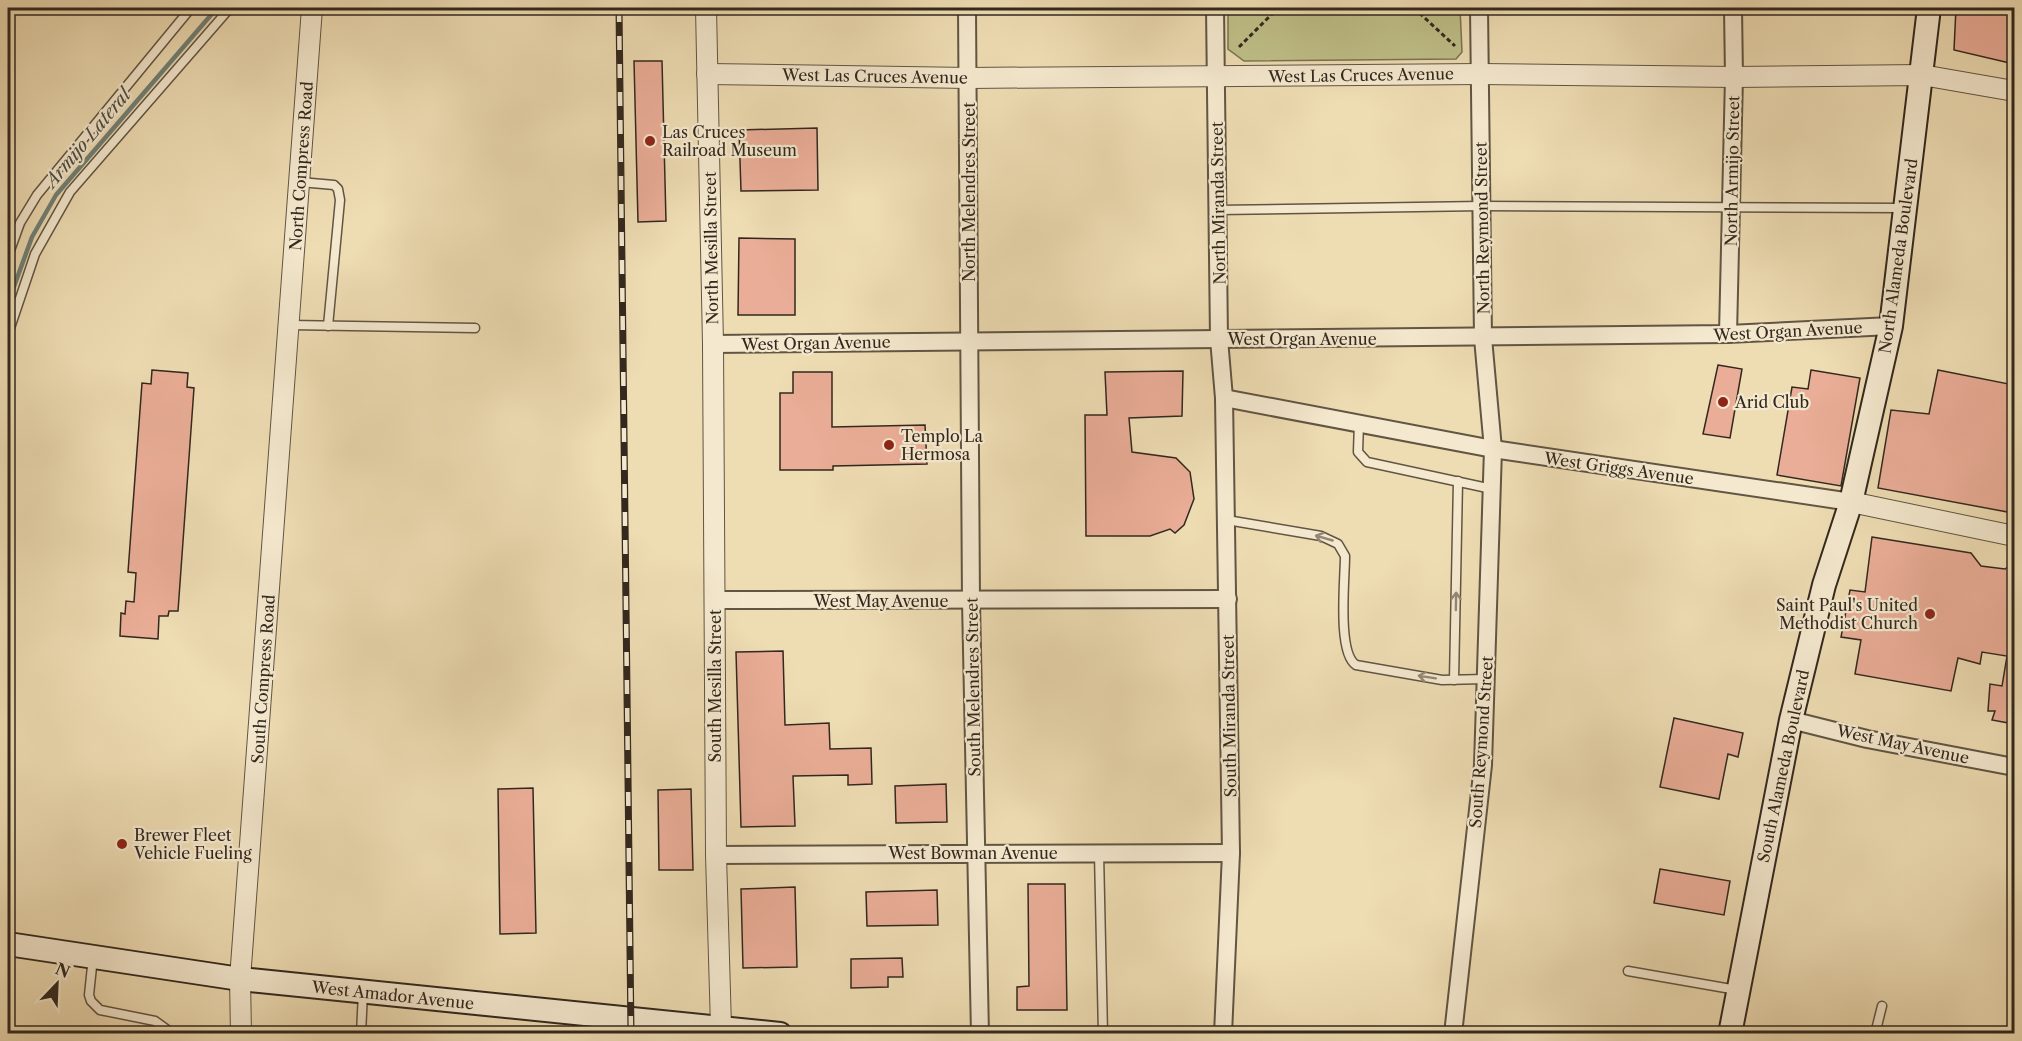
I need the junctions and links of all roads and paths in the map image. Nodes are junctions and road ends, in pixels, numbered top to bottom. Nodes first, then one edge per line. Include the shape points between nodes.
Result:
1 (191, 8) edge
2 (230, 8) edge
3 (312, 8) edge
4 (706, 8) edge
5 (967, 8) edge
6 (1215, 8) edge
7 (1278, 8) edge
8 (1414, 8) edge
9 (1479, 8) edge
10 (1733, 8) edge
11 (1929, 8) edge
12 (1455, 46) dead end
13 (1239, 47) dead end
14 (707, 74) junction
15 (1480, 74) junction
16 (1922, 75) junction
17 (1216, 76) junction
18 (1734, 77) junction
19 (969, 78) junction
20 (2014, 91) edge
21 (300, 182) junction
22 (1482, 206) junction
23 (1731, 207) junction
24 (1906, 208) junction
25 (1218, 210) junction
26 (8, 256) edge
27 (290, 325) junction
28 (328, 326) junction
29 (1891, 326) junction
30 (475, 328) dead end
31 (8, 334) edge
32 (1728, 334) junction
33 (1483, 338) junction
34 (1219, 339) junction
35 (970, 341) junction
36 (713, 344) junction
37 (1224, 398) junction
38 (1359, 423) junction
39 (1493, 449) junction
40 (1458, 481) junction
41 (1492, 489) junction
42 (1851, 502) junction
43 (1227, 520) junction
44 (2014, 536) edge
45 (1228, 599) junction
46 (714, 600) junction
47 (971, 601) junction
48 (1486, 679) junction
49 (1454, 680) junction
50 (1791, 720) junction
51 (2014, 767) edge
52 (975, 852) junction
53 (1098, 853) junction
54 (1231, 853) junction
55 (716, 855) junction
56 (8, 944) edge
57 (93, 957) junction
58 (1628, 971) dead end
59 (240, 979) junction
60 (1739, 990) junction
61 (363, 992) junction
62 (1882, 1006) dead end
63 (671, 1028) edge
64 (721, 1028) junction
65 (174, 1034) edge
66 (241, 1034) edge
67 (361, 1034) edge
68 (780, 1034) edge
69 (980, 1034) edge
70 (1103, 1034) edge
71 (1223, 1034) edge
72 (1453, 1034) edge
73 (1730, 1034) edge
74 (1875, 1034) edge

1 - 26 lane via 37,195 20,223
2 - 31 lane via 70,192 35,254
3 - 21 street, North Compress Road
4 - 14 street, North Mesilla Street
5 - 19 street, North Melendres Street
6 - 17 street, North Miranda Street
7 - 13 path
8 - 12 path
9 - 15 street, North Reymond Street
10 - 18 street, North Armijo Street
11 - 16 main road, North Alameda Boulevard
14 - 19 street, West Las Cruces Avenue
14 - 36 street, North Mesilla Street
15 - 17 street, West Las Cruces Avenue
15 - 18 street, West Las Cruces Avenue
15 - 22 street, North Reymond Street
16 - 18 street, West Las Cruces Avenue
16 - 20 street, West Las Cruces Avenue
16 - 24 main road, North Alameda Boulevard
17 - 19 street, West Las Cruces Avenue
17 - 25 street, North Miranda Street
18 - 23 street, North Armijo Street
19 - 35 street, North Melendres Street
21 - 27 street, North Compress Road
21 - 28 lane via 334,185 338,189
22 - 23 lane
22 - 25 lane
22 - 33 street, North Reymond Street
23 - 24 lane
23 - 32 street, North Armijo Street
24 - 29 main road, North Alameda Boulevard
25 - 34 street, North Miranda Street
27 - 28 lane
27 - 59 street, South Compress Road
28 - 30 lane
29 - 32 street, West Organ Avenue
29 - 42 main road, North Alameda Boulevard
32 - 33 street, West Organ Avenue
33 - 34 street, West Organ Avenue
33 - 39 street, North Reymond Street
34 - 35 street, West Organ Avenue
34 - 37 street, North Miranda Street
35 - 36 street, West Organ Avenue
35 - 47 street, South Melendres Street
36 - 46 street, South Mesilla Street
37 - 38 street, West Griggs Avenue
37 - 43 street, South Miranda Street
38 - 39 street, West Griggs Avenue
38 - 40 lane via 1358,452 1367,462
39 - 41 street, South Reymond Street
39 - 42 street, West Griggs Avenue
40 - 41 lane
49 -> 40 lane
41 - 48 street, South Reymond Street
42 - 44 street, West Griggs Avenue
42 - 50 main road, South Alameda Boulevard via 1824,585
43 - 45 street, South Miranda Street
49 -> 43 lane via 1351,662 1345,647 1345,556 1338,544 1321,536
45 - 47 street, West May Avenue
45 - 54 street, South Miranda Street
46 - 47 street, West May Avenue
46 - 55 street, South Mesilla Street
47 - 52 street, South Melendres Street
48 - 49 lane
48 - 72 street, South Reymond Street via 1483,765
50 - 51 street, West May Avenue
50 - 60 main road, South Alameda Boulevard
52 - 53 street, West Bowman Avenue
52 - 55 street, West Bowman Avenue
52 - 69 street, South Melendres Street
53 - 54 street, West Bowman Avenue
53 - 70 lane
54 - 71 street, South Miranda Street
55 - 64 street, South Mesilla Street
56 - 57 main road, West Amador Avenue
57 - 59 main road, West Amador Avenue
57 - 65 lane via 89,995 100,1010 155,1021
58 - 60 lane
59 - 61 main road, West Amador Avenue
59 - 66 street, South Compress Road
60 - 73 main road, South Alameda Boulevard
61 - 63 main road, West Amador Avenue
61 - 67 lane
62 - 74 lane
63 - 64 main road, West Amador Avenue
64 - 68 main road, West Amador Avenue

